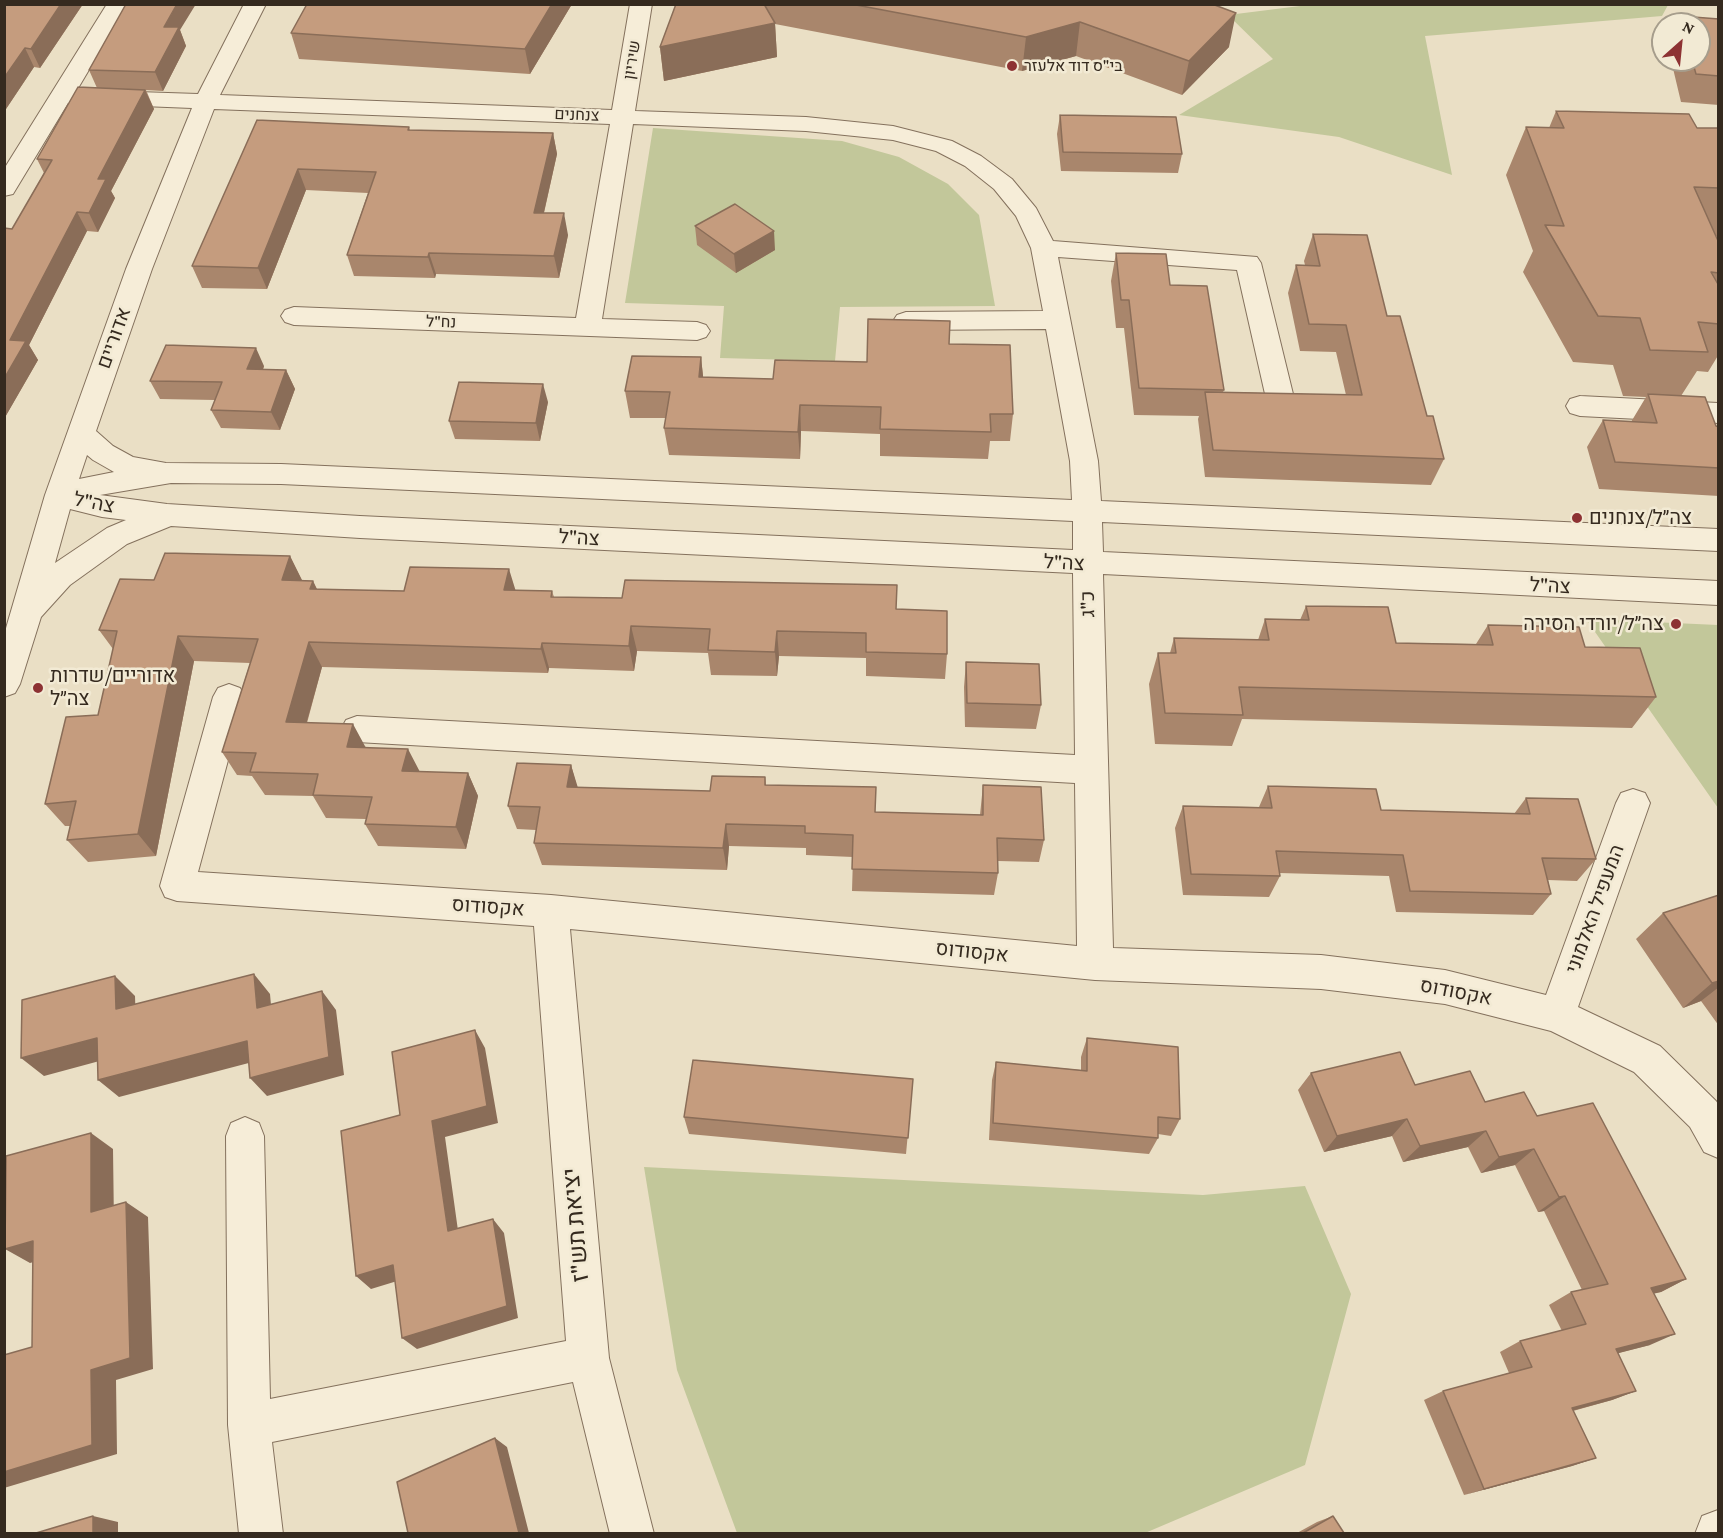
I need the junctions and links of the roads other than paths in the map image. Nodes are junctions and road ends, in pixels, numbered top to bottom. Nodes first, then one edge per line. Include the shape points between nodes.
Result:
1 (118, 4) edge
2 (255, 4) edge
3 (641, 4) edge
4 (61, 96) junction
5 (206, 101) junction
6 (624, 116) junction
7 (4, 189) edge
8 (1044, 248) junction
9 (294, 316) dead end
10 (1058, 320) junction
11 (883, 321) edge
12 (588, 327) junction
13 (696, 331) dead end
14 (1280, 394) edge
15 (1580, 406) dead end
16 (1719, 413) edge
17 (80, 433) junction
18 (171, 473) junction
19 (59, 495) junction
20 (1087, 511) junction
21 (167, 515) junction
22 (1719, 540) edge
23 (1087, 564) junction
24 (1719, 593) edge
25 (26, 617) junction
26 (4, 684) edge
27 (230, 697) dead end
28 (357, 729) dead end
29 (1092, 770) junction
30 (1633, 803) dead end
31 (551, 911) junction
32 (1095, 964) junction
33 (1557, 1015) junction
34 (245, 1136) dead end
35 (1719, 1139) edge
36 (588, 1358) junction
37 (249, 1425) junction
38 (261, 1533) edge
39 (632, 1533) edge

1 - 4 street
2 - 5 street, אדוריים
3 - 6 street, שיריון
4 - 5 street, צנחנים
4 - 7 street
5 - 6 street, צנחנים
5 - 17 street, אדוריים via 139,269
6 - 8 street, צנחנים via 806,124 893,133 944,146 973,161 1003,184 1027,213
6 - 12 street
8 - 10 street, כ"ג
8 - 14 street via 1248,263
9 - 12 street, נח"ל
10 - 11 street
10 - 20 street, כ"ג via 1084,461
12 - 13 street, נח"ל
15 - 16 street
17 - 18 street via 103,453 127,466
17 - 19 street, אדוריים
18 - 19 street, צה"ל
18 - 20 street, צה"ל via 281,474
19 - 21 street, צה"ל
19 - 25 street, אדוריים
20 - 22 street, צה"ל
20 - 23 street, כ"ג
21 - 23 street, צה"ל
21 - 25 street via 117,536 82,558 59,577
23 - 24 street, צה"ל
23 - 29 street, כ"ג
25 - 26 street, אדוריים
27 - 31 street, אקסודוס via 177,886
28 - 29 street
29 - 32 street, כ"ג
30 - 33 street, המעפיל האלמוני
31 - 32 street, אקסודוס
31 - 36 street, יציאת תש"ז
32 - 33 street, אקסודוס via 1321,972 1445,987
33 - 35 street, אקסודוס via 1647,1059 1703,1114
34 - 37 street
36 - 37 street
36 - 39 street, יציאת תש"ז
37 - 38 street

